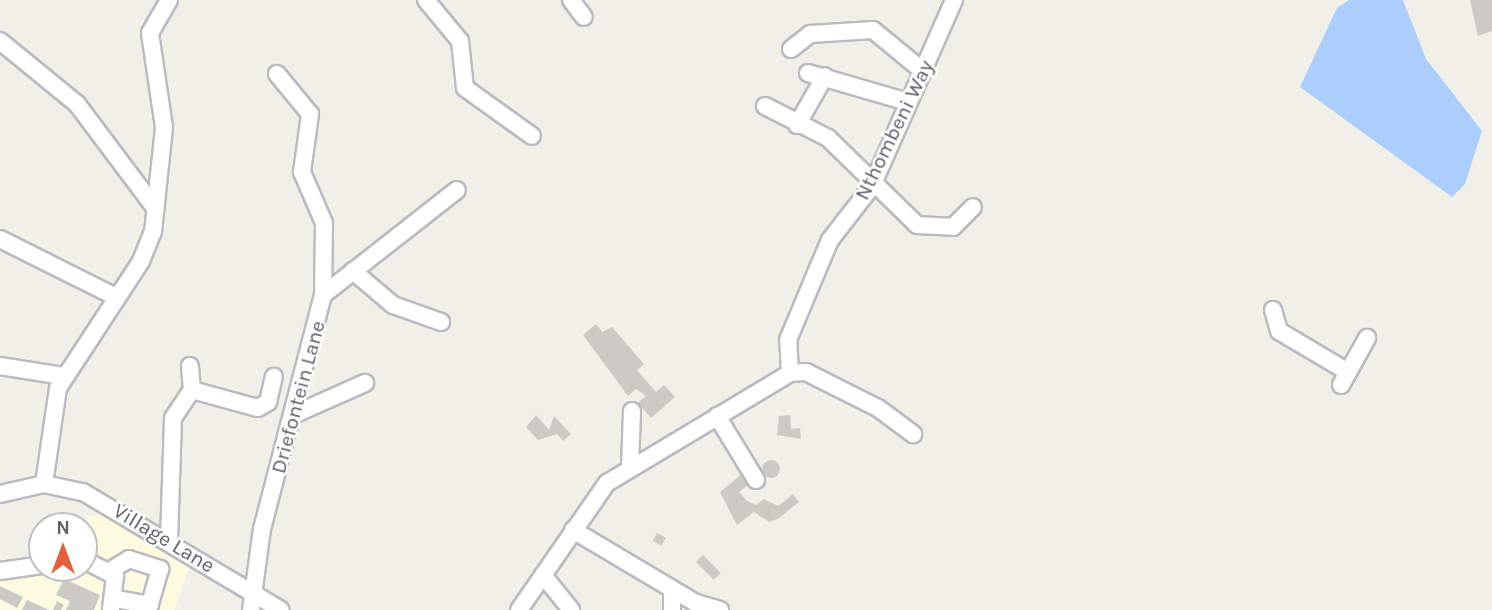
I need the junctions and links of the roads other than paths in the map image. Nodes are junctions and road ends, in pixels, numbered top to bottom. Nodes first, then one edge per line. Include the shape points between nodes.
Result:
1 (169, 0) edge
2 (426, 0) edge
3 (571, 0) edge
4 (954, 0) edge
5 (584, 17) dead end
6 (0, 41) edge
7 (791, 50) dead end
8 (923, 71) junction
9 (807, 73) dead end
10 (277, 74) dead end
11 (825, 76) junction
12 (908, 102) junction
13 (765, 106) dead end
14 (797, 125) junction
15 (532, 136) dead end
16 (872, 186) junction
17 (457, 190) dead end
18 (973, 207) dead end
19 (155, 208) junction
20 (0, 239) edge
21 (353, 271) junction
22 (323, 295) junction
23 (116, 297) junction
24 (1273, 310) dead end
25 (441, 322) dead end
26 (1367, 338) dead end
27 (0, 366) edge
28 (190, 366) dead end
29 (790, 373) junction
30 (63, 376) junction
31 (274, 377) dead end
32 (365, 383) dead end
33 (192, 390) junction
34 (632, 411) dead end
35 (293, 415) junction
36 (717, 416) junction
37 (913, 434) dead end
38 (630, 468) junction
39 (756, 480) dead end
40 (44, 484) junction
41 (0, 495) edge
42 (573, 530) junction
43 (169, 540) junction
44 (98, 565) edge
45 (28, 567) edge
46 (111, 570) junction
47 (0, 571) edge
48 (543, 575) junction
49 (672, 590) junction
50 (258, 594) junction
51 (113, 605) edge
52 (148, 607) edge
53 (251, 610) edge
54 (281, 610) edge
55 (519, 610) edge
56 (571, 610) edge
57 (672, 610) edge
58 (720, 610) edge

1 - 19 street via 150,33 164,127
2 - 15 street via 460,41 465,88
3 - 5 street
4 - 8 street, Nthombeni Way
6 - 19 street via 77,104
7 - 8 street via 810,34 873,30
8 - 12 street, Nthombeni Way
9 - 11 street
10 - 22 street, Driefontein Lane via 310,114 302,172 324,223
11 - 12 street
11 - 14 street
12 - 16 street, Nthombeni Way
13 - 14 street
14 - 16 street via 828,138
16 - 18 street via 907,219 931,230 953,227
16 - 29 street, Nthombeni Way via 821,262 788,340
17 - 21 street
19 - 23 street via 148,247
20 - 23 street
21 - 22 street
21 - 25 street via 393,304
22 - 35 street, Driefontein Lane
23 - 30 street
24 - 26 street via 1279,331 1344,378
27 - 30 street
28 - 33 street
29 - 36 street
29 - 37 street via 806,372
30 - 40 street via 51,408
31 - 33 street via 268,402 258,408
32 - 35 street
33 - 43 street via 174,409
34 - 38 street
35 - 50 street, Driefontein Lane via 262,529
36 - 38 street
36 - 39 street
38 - 42 street via 598,492
40 - 41 street, Village Lane
40 - 43 street, Village Lane via 83,492
42 - 48 street
42 - 49 street
43 - 50 street, Village Lane
44 - 46 street
45 - 47 street
46 - 51 street
46 - 52 street via 129,559 160,569
48 - 55 street
48 - 56 street
49 - 57 street
49 - 58 street
50 - 53 street, Driefontein Lane
50 - 54 street, Village Lane
51 - 52 street

